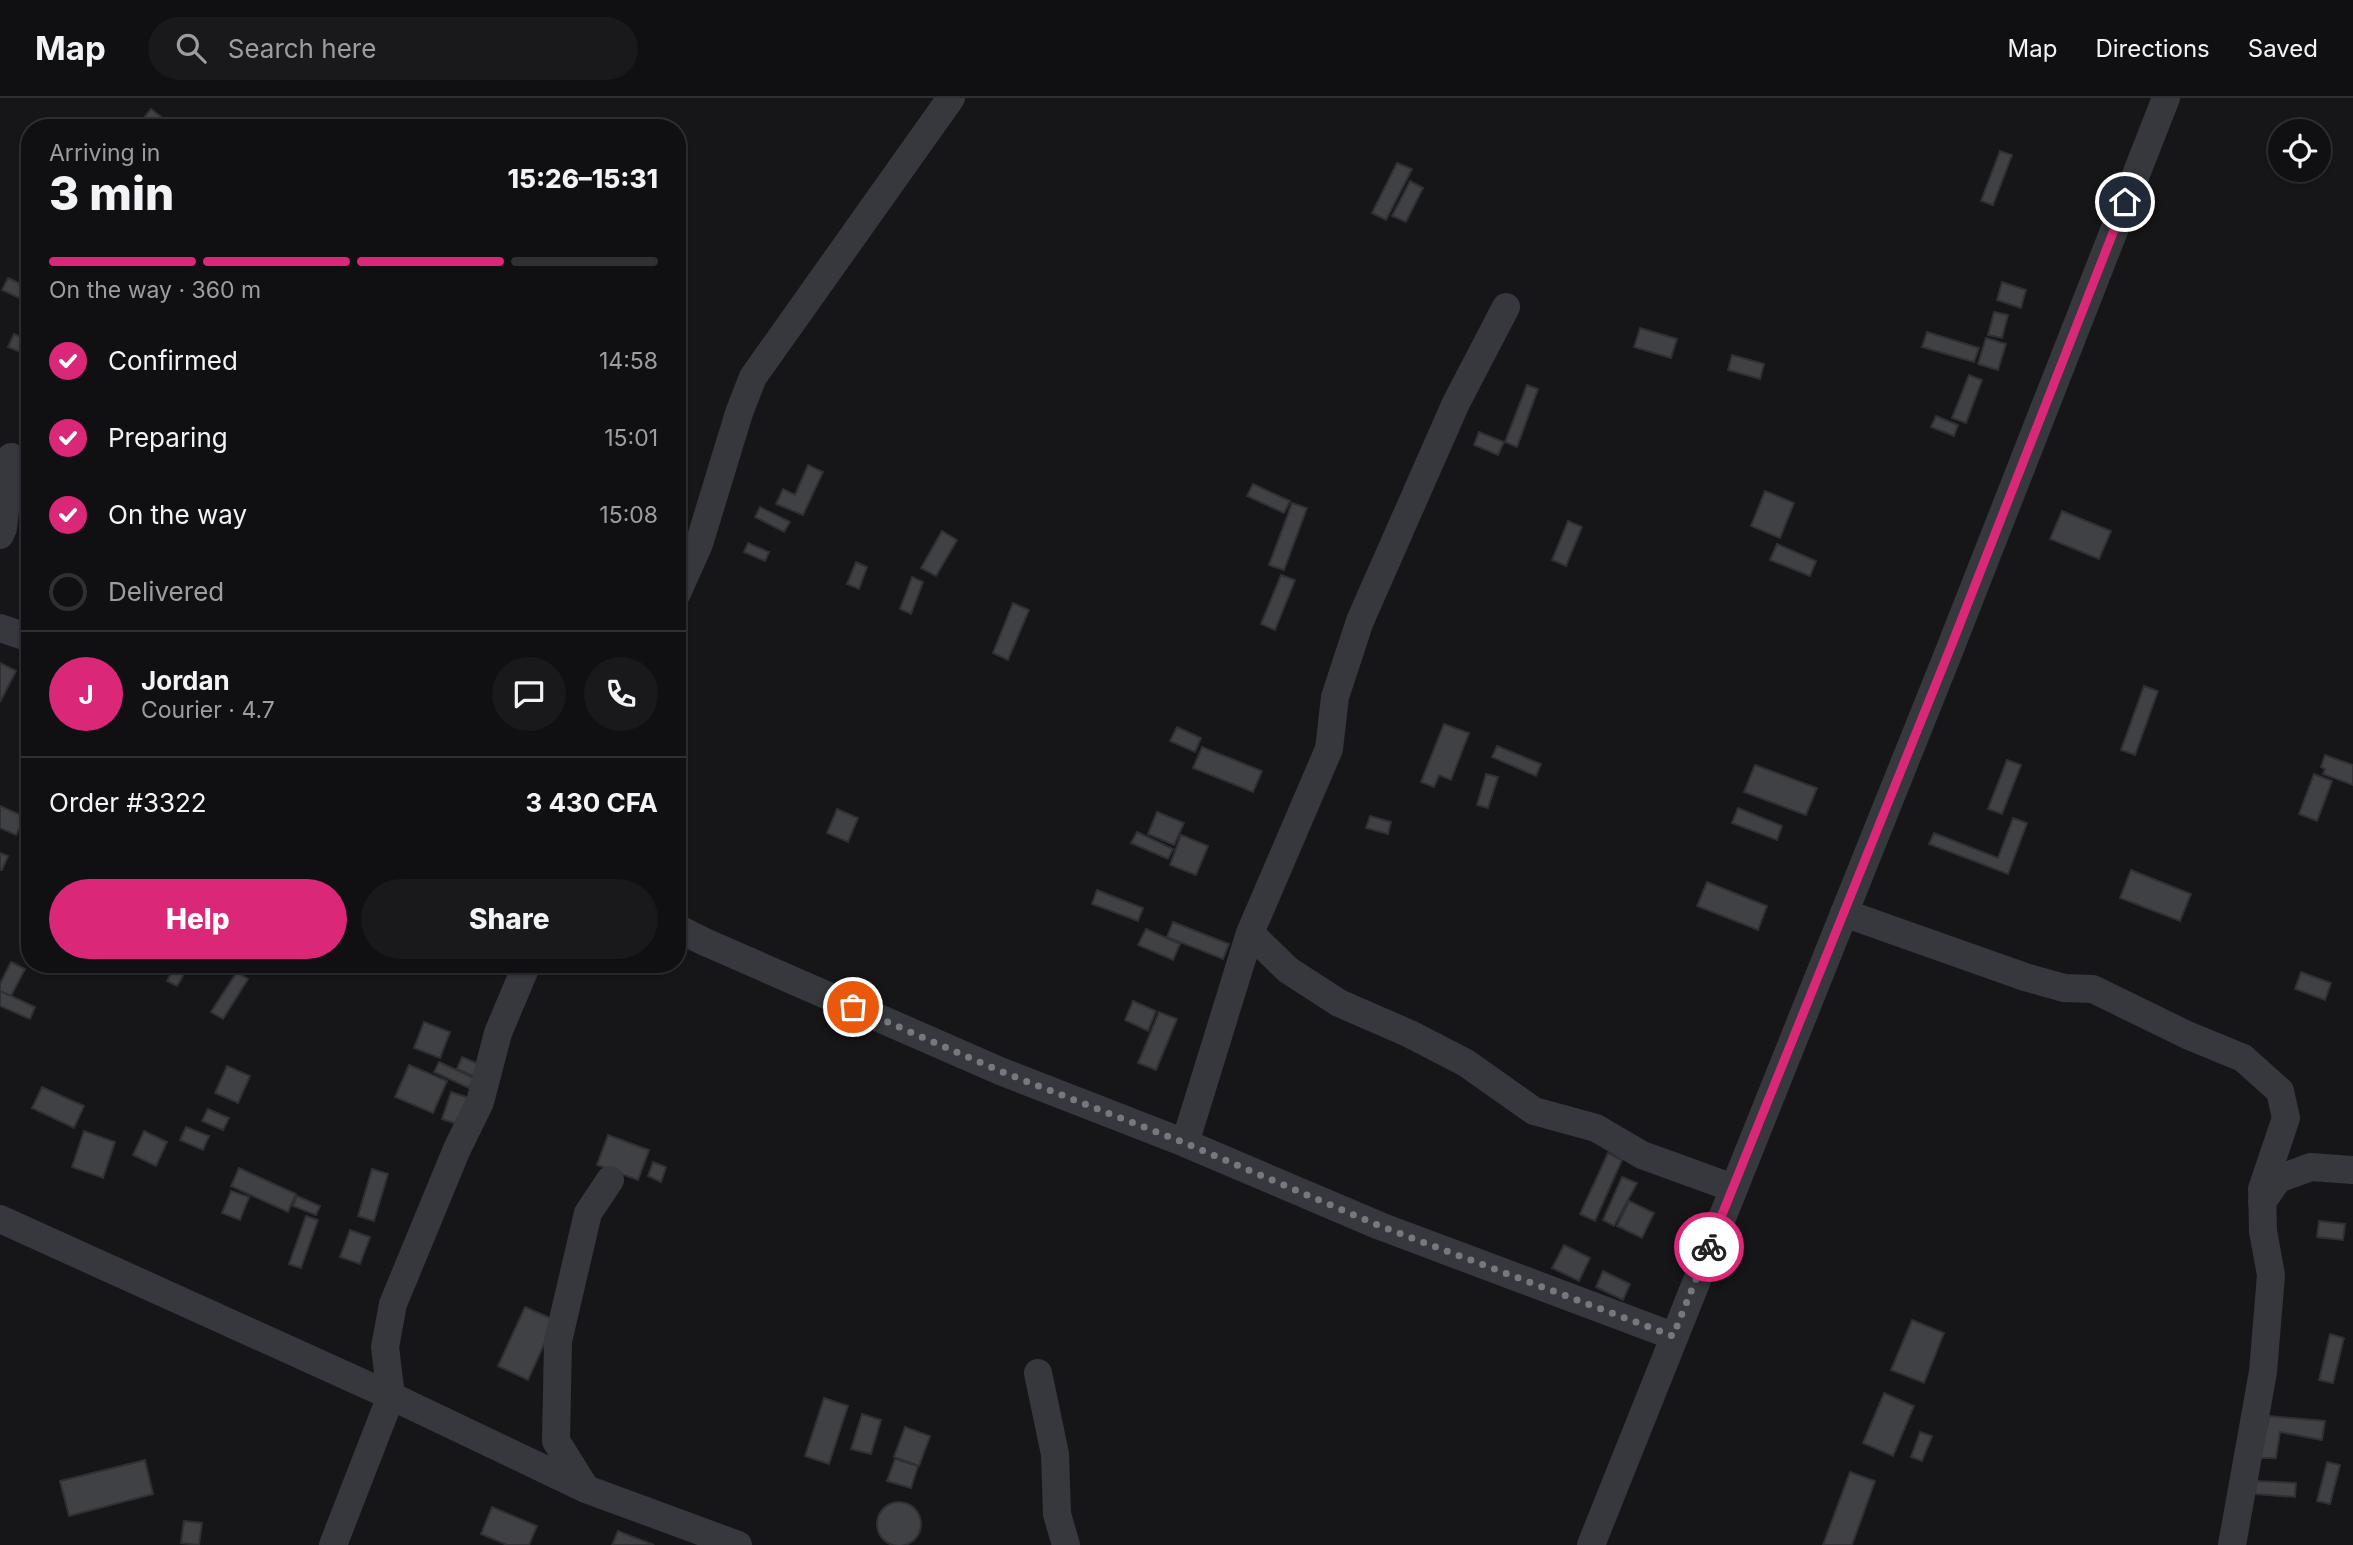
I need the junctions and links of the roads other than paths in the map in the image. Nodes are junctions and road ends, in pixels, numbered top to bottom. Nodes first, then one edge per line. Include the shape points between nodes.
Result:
1 (951, 98) edge
2 (2166, 98) edge
3 (1506, 307) dead end
4 (11, 457) dead end
5 (0, 535) edge
6 (686, 573) edge
7 (0, 628) edge
8 (21, 635) edge
9 (1844, 913) junction
10 (686, 933) edge
11 (1250, 933) junction
12 (523, 973) edge
13 (1185, 1143) junction
14 (2353, 1170) edge
15 (610, 1180) dead end
16 (1733, 1188) junction
17 (2262, 1202) junction
18 (0, 1219) edge
19 (1673, 1336) junction
20 (1038, 1373) dead end
21 (391, 1396) junction
22 (586, 1489) junction
23 (333, 1545) edge
24 (738, 1545) edge
25 (1066, 1545) edge
26 (1591, 1545) edge
27 (2232, 1545) edge

1 - 6 street via 753,377
2 - 9 street
3 - 11 street via 1456,403 1360,621 1335,697 1329,749
4 - 5 street
7 - 8 street
9 - 16 street
9 - 17 street via 2025,977 2064,988 2093,989 2243,1058 2280,1091 2286,1118 2262,1189
10 - 13 street via 1000,1071
11 - 13 street
11 - 16 street via 1288,970 1339,1003 1466,1063 1534,1111 1596,1128 1642,1156
12 - 21 street via 498,1033 481,1102 393,1304 385,1347
13 - 19 street via 1380,1226
14 - 17 street via 2311,1167 2278,1179
15 - 22 street via 588,1213 558,1341 556,1441
16 - 19 street
17 - 27 street via 2272,1275 2263,1372
18 - 21 street
19 - 26 street
20 - 25 street via 1055,1454 1057,1514
21 - 22 street
21 - 23 street
22 - 24 street

